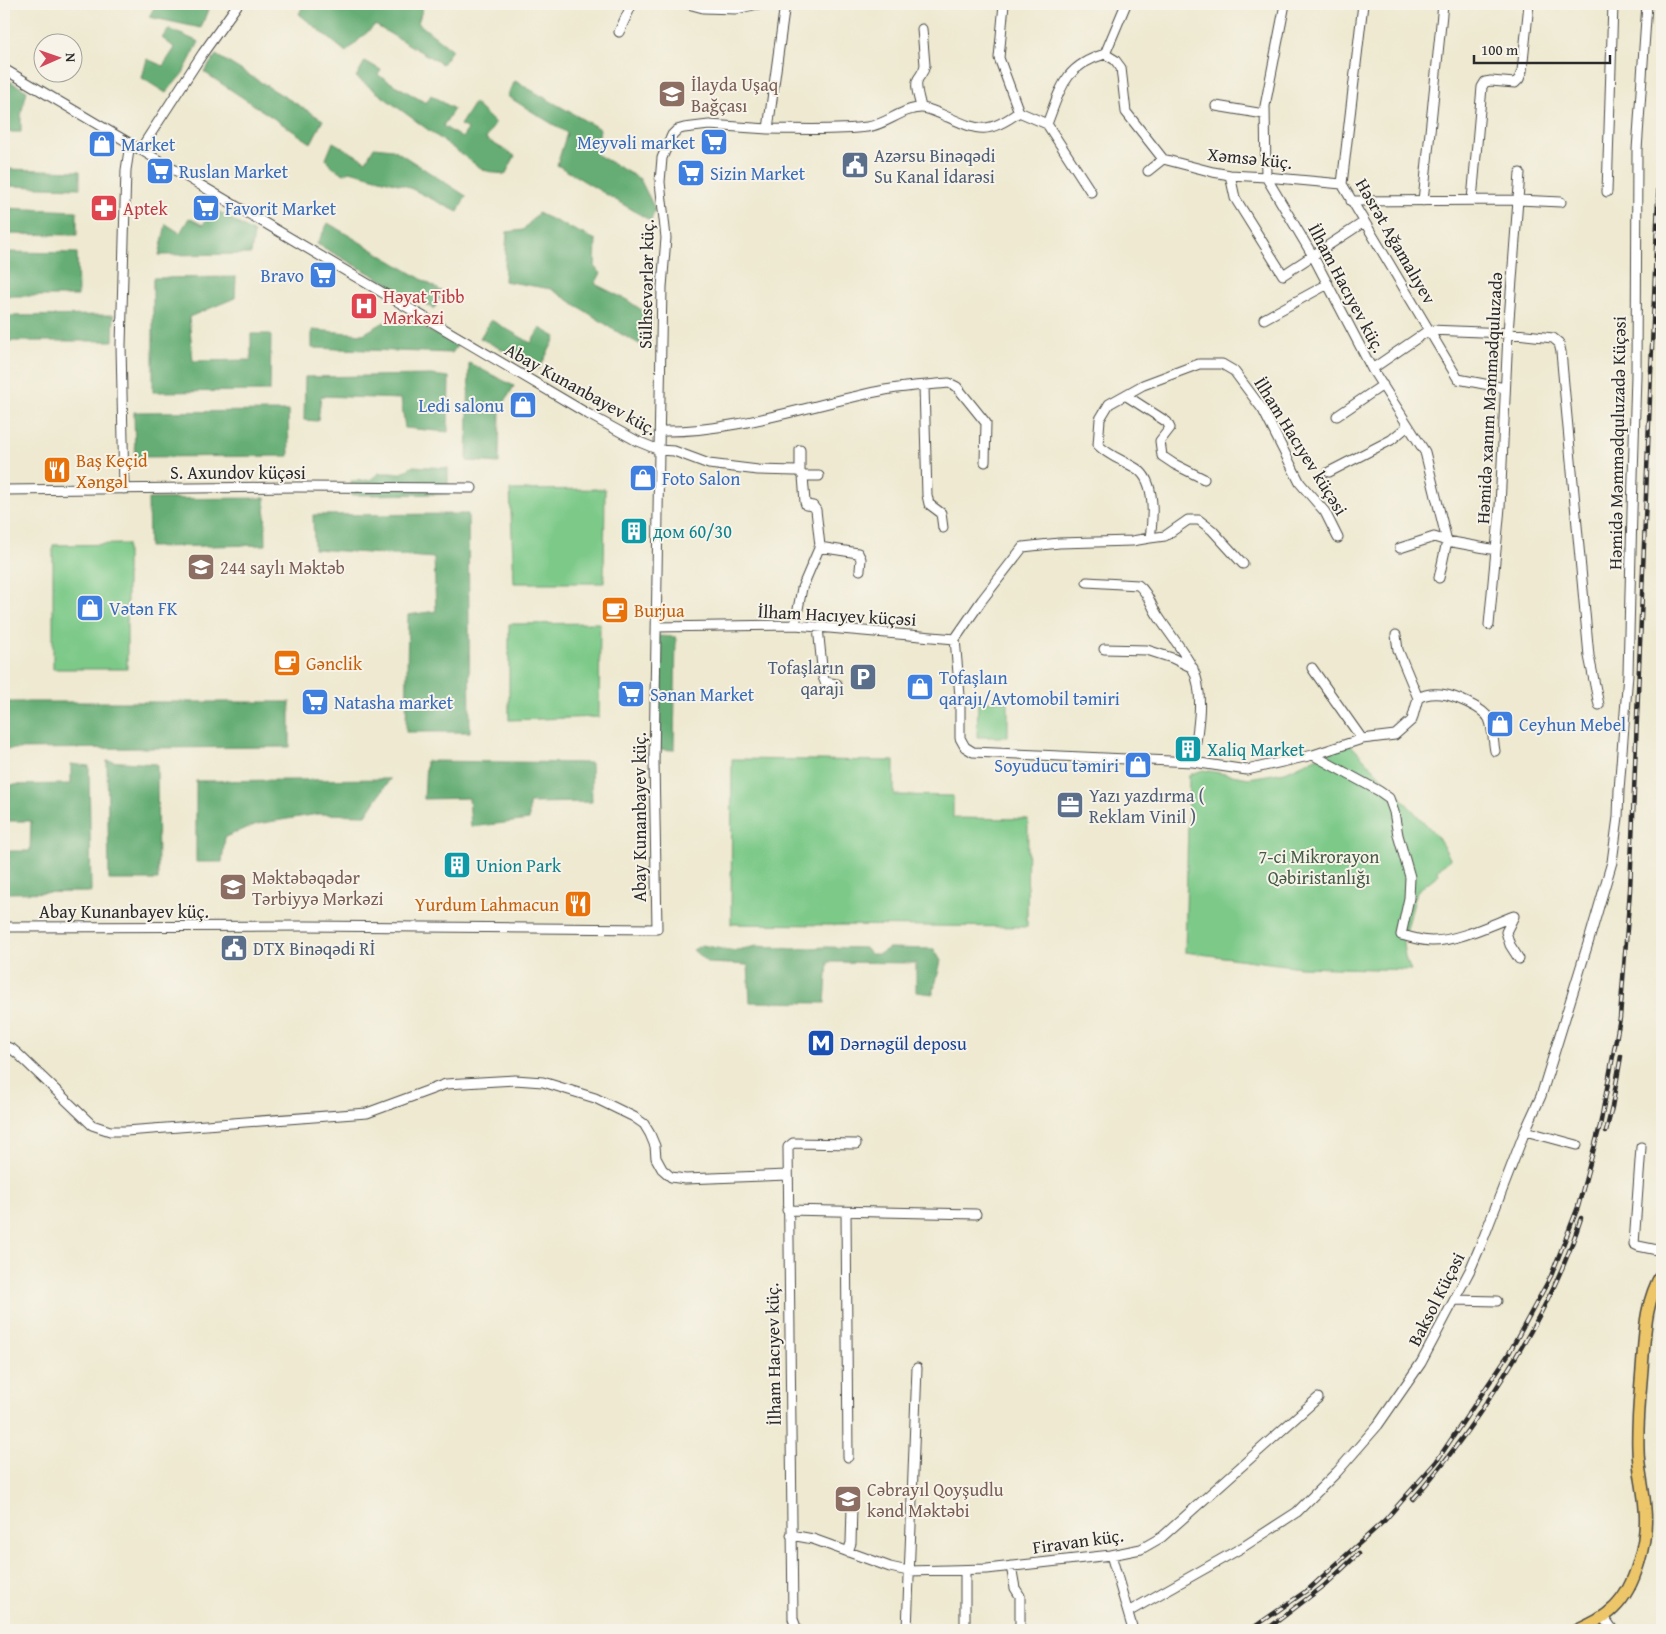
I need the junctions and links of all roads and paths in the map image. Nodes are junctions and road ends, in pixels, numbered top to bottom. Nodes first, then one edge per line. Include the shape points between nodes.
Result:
1 (238, 4) edge
2 (632, 4) edge
3 (688, 4) edge
4 (785, 4) edge
5 (1004, 4) edge
6 (1126, 4) edge
7 (1285, 4) edge
8 (1363, 4) edge
9 (1443, 4) edge
10 (1529, 4) edge
11 (1613, 4) edge
12 (1647, 4) edge
13 (922, 29) dead end
14 (619, 32) dead end
15 (1105, 54) junction
16 (4, 69) edge
17 (1216, 106) dead end
18 (921, 108) junction
19 (1019, 112) junction
20 (1264, 114) junction
21 (1047, 124) junction
22 (768, 129) junction
23 (130, 144) junction
24 (140, 150) junction
25 (1163, 159) junction
26 (1148, 171) dead end
27 (1520, 173) dead end
28 (1230, 175) junction
29 (1266, 176) junction
30 (1342, 184) junction
31 (1091, 192) dead end
32 (1607, 192) dead end
33 (1472, 200) junction
34 (1518, 200) junction
35 (1351, 201) junction
36 (1423, 201) junction
37 (1561, 202) dead end
38 (1364, 222) junction
39 (1313, 256) junction
40 (1328, 284) junction
41 (1264, 319) dead end
42 (1429, 330) junction
43 (1508, 334) junction
44 (1372, 369) junction
45 (924, 386) junction
46 (1383, 386) junction
47 (1505, 388) junction
48 (1125, 395) junction
49 (1337, 416) dead end
50 (1408, 426) junction
51 (660, 431) junction
52 (659, 450) junction
53 (800, 450) dead end
54 (985, 462) dead end
55 (1329, 472) dead end
56 (801, 474) junction
57 (819, 476) dead end
58 (1204, 479) dead end
59 (472, 488) dead end
60 (124, 489) junction
61 (4, 490) edge
62 (943, 528) dead end
63 (1150, 538) junction
64 (1338, 538) dead end
65 (1447, 541) junction
66 (819, 547) junction
67 (1400, 548) dead end
68 (1496, 550) junction
69 (1243, 564) dead end
70 (860, 570) dead end
71 (1439, 578) dead end
72 (1087, 582) dead end
73 (795, 625) junction
74 (1488, 625) dead end
75 (657, 627) junction
76 (818, 627) junction
77 (1396, 635) dead end
78 (955, 639) junction
79 (1104, 649) dead end
80 (1312, 668) dead end
81 (1193, 669) junction
82 (838, 684) dead end
83 (1418, 698) junction
84 (1599, 705) dead end
85 (1362, 739) junction
86 (1495, 751) dead end
87 (1313, 755) junction
88 (1193, 762) junction
89 (1606, 881) joint
90 (4, 927) edge
91 (1519, 959) dead end
92 (4, 1046) edge
93 (1525, 1131) junction
94 (856, 1144) dead end
95 (1577, 1145) dead end
96 (1641, 1147) dead end
97 (787, 1175) junction
98 (788, 1210) junction
99 (846, 1212) junction
100 (976, 1214) dead end
101 (1662, 1251) edge
102 (1662, 1273) edge
103 (1455, 1300) junction
104 (1498, 1301) dead end
105 (917, 1368) dead end
106 (1318, 1398) dead end
107 (848, 1457) dead end
108 (852, 1507) dead end
109 (791, 1536) junction
110 (848, 1552) junction
111 (1111, 1555) junction
112 (1011, 1566) junction
113 (965, 1570) junction
114 (908, 1571) junction
115 (1128, 1612) junction
116 (1604, 1617) junction
117 (797, 1630) edge
118 (907, 1630) edge
119 (965, 1630) edge
120 (1021, 1630) edge
121 (1133, 1630) edge
122 (1578, 1630) edge
123 (1613, 1630) edge

1 - 24 street
2 - 14 street
3 - 4 street via 736,9 758,4
4 - 22 street
5 - 19 street via 999,58
6 - 15 street
7 - 20 street, İlham Hacıyev küç.
8 - 30 street, Həsrət Ağamalıyev
9 - 36 street
10 - 33 street via 1519,79 1515,83 1485,82 1482,86
11 - 32 street
12 - 89 street, Həmidə Məmmədquluzadə Küçəsi via 1637,150 1636,385 1628,674 1618,817
13 - 18 street via 925,70 918,78 917,86
15 - 21 street via 1077,66 1064,80
15 - 25 street via 1121,68 1126,112
16 - 23 street, Abay Kunanbayev küç.
17 - 20 street
18 - 19 street via 971,128 986,129 1003,124
18 - 22 street via 908,110 869,127
19 - 21 street
20 - 29 street, İlham Hacıyev küç.
21 - 31 street
22 - 51 street, Sülhsevərlər küç. via 708,125 684,128 672,135 662,158 660,182 666,238
23 - 24 street, Abay Kunanbayev küç.
23 - 60 street via 126,170 121,345
24 - 52 street, Abay Kunanbayev küç. via 588,414
25 - 26 street
25 - 28 street, Xəmsə küç.
27 - 34 street, Həmidə xanım Məmmədquluzadə
28 - 29 street, Xəmsə küç.
28 - 39 street via 1235,198 1282,275
29 - 30 street, Xəmsə küç.
29 - 39 street, İlham Hacıyev küç.
30 - 35 street, Həsrət Ağamalıyev
33 - 34 street
33 - 36 street
34 - 37 street
34 - 43 street, Həmidə xanım Məmmədquluzadə
35 - 36 street
35 - 38 street, Həsrət Ağamalıyev
38 - 39 street
38 - 42 street, Həsrət Ağamalıyev
39 - 40 street, İlham Hacıyev küç.
40 - 41 street
40 - 44 street, İlham Hacıyev küç.
42 - 43 street, Həmidə Məmmədquluzadə Küçəsi
42 - 44 street
42 - 47 street, Həsrət Ağamalıyev via 1458,379
43 - 47 street, Həmidə xanım Məmmədquluzadə
43 - 84 street, Həmidə Məmmədquluzadə Küçəsi via 1553,338 1559,343 1589,656
44 - 46 street, İlham Hacıyev küç.
45 - 51 street via 887,389 726,426
45 - 54 street via 949,383 957,387 986,423
45 - 62 street via 927,495 929,504 941,513
46 - 49 street
46 - 50 street, İlham Hacıyev küç.
47 - 68 street, Həmidə xanım Məmmədquluzadə
48 - 58 street via 1167,422 1170,428 1160,441 1162,456
48 - 63 street, İlham Hacıyev küçəsi via 1109,404 1100,419 1098,444 1106,453 1140,470 1151,489
48 - 64 street, İlham Hacıyev küçəsi via 1199,364 1222,364 1234,371 1263,410 1300,483 1325,512
50 - 55 street via 1391,440
50 - 65 street, İlham Hacıyev küç. via 1425,452
51 - 52 street, Sülhsevərlər küç.
52 - 56 street via 674,451 709,464
52 - 75 street, Abay Kunanbayev küç.
53 - 56 street
56 - 57 street
56 - 66 street via 805,502 816,510
59 - 60 street, S. Axundov küçəsi
60 - 61 street, S. Axundov küçəsi
63 - 69 street via 1165,536 1188,520 1199,520
63 - 78 street via 1023,547
65 - 67 street via 1434,537
65 - 68 street
65 - 71 street, İlham Hacıyev küç.
66 - 70 street via 858,553 862,559
66 - 73 street via 802,588
68 - 74 street, Həmidə xanım Məmmədquluzadə
72 - 81 street via 1138,585 1144,589 1153,609
73 - 75 street, İlham Hacıyev küçəsi
73 - 76 street, İlham Hacıyev küçəsi
75 - 90 street, Abay Kunanbayev küç. via 654,762 657,928
76 - 78 street, İlham Hacıyev küçəsi
76 - 82 street via 822,677 825,682
77 - 83 street via 1398,650
78 - 88 street via 960,738 973,752
79 - 81 street via 1146,650
80 - 85 street
81 - 88 street via 1200,718
83 - 85 street via 1412,720 1395,735
83 - 86 street via 1426,694 1442,694 1484,712 1490,724
85 - 87 street
87 - 88 street via 1248,770
87 - 91 street via 1389,798 1410,877 1401,935 1432,941 1455,938 1514,916 1506,932
89 - 93 street, Baksol Küçəsi via 1541,1096
92 - 97 street via 18,1054 92,1125 110,1131 366,1113 446,1084 515,1080 543,1082 595,1098 634,1117 644,1124 655,1146 656,1158 671,1177
93 - 95 street
93 - 103 street, Baksol Küçəsi via 1482,1242
94 - 97 street, İlham Hacıyev küç. via 793,1143 788,1147
96 - 101 street via 1634,1244
97 - 98 street, İlham Hacıyev küç.
98 - 99 street
98 - 109 street, İlham Hacıyev küç.
99 - 100 street
99 - 107 street
102 - 116 main road via 1647,1313 1639,1409 1638,1450 1646,1510 1644,1539 1625,1595
103 - 104 street
103 - 115 street, Baksol Küçəsi via 1421,1363 1378,1426 1297,1512 1243,1547
105 - 114 street
106 - 111 street, Firavan küç. via 1162,1538 1141,1549
108 - 110 street
109 - 110 street, Firavan küç. via 812,1539
109 - 117 street, İlham Hacıyev küç. via 792,1618
110 - 114 street, Firavan küç.
111 - 112 street, Firavan küç.
111 - 115 street
112 - 113 street, Firavan küç.
112 - 120 street via 1020,1596
113 - 114 street, Firavan küç.
113 - 119 street
114 - 118 street
115 - 121 street
116 - 122 main road
116 - 123 street

